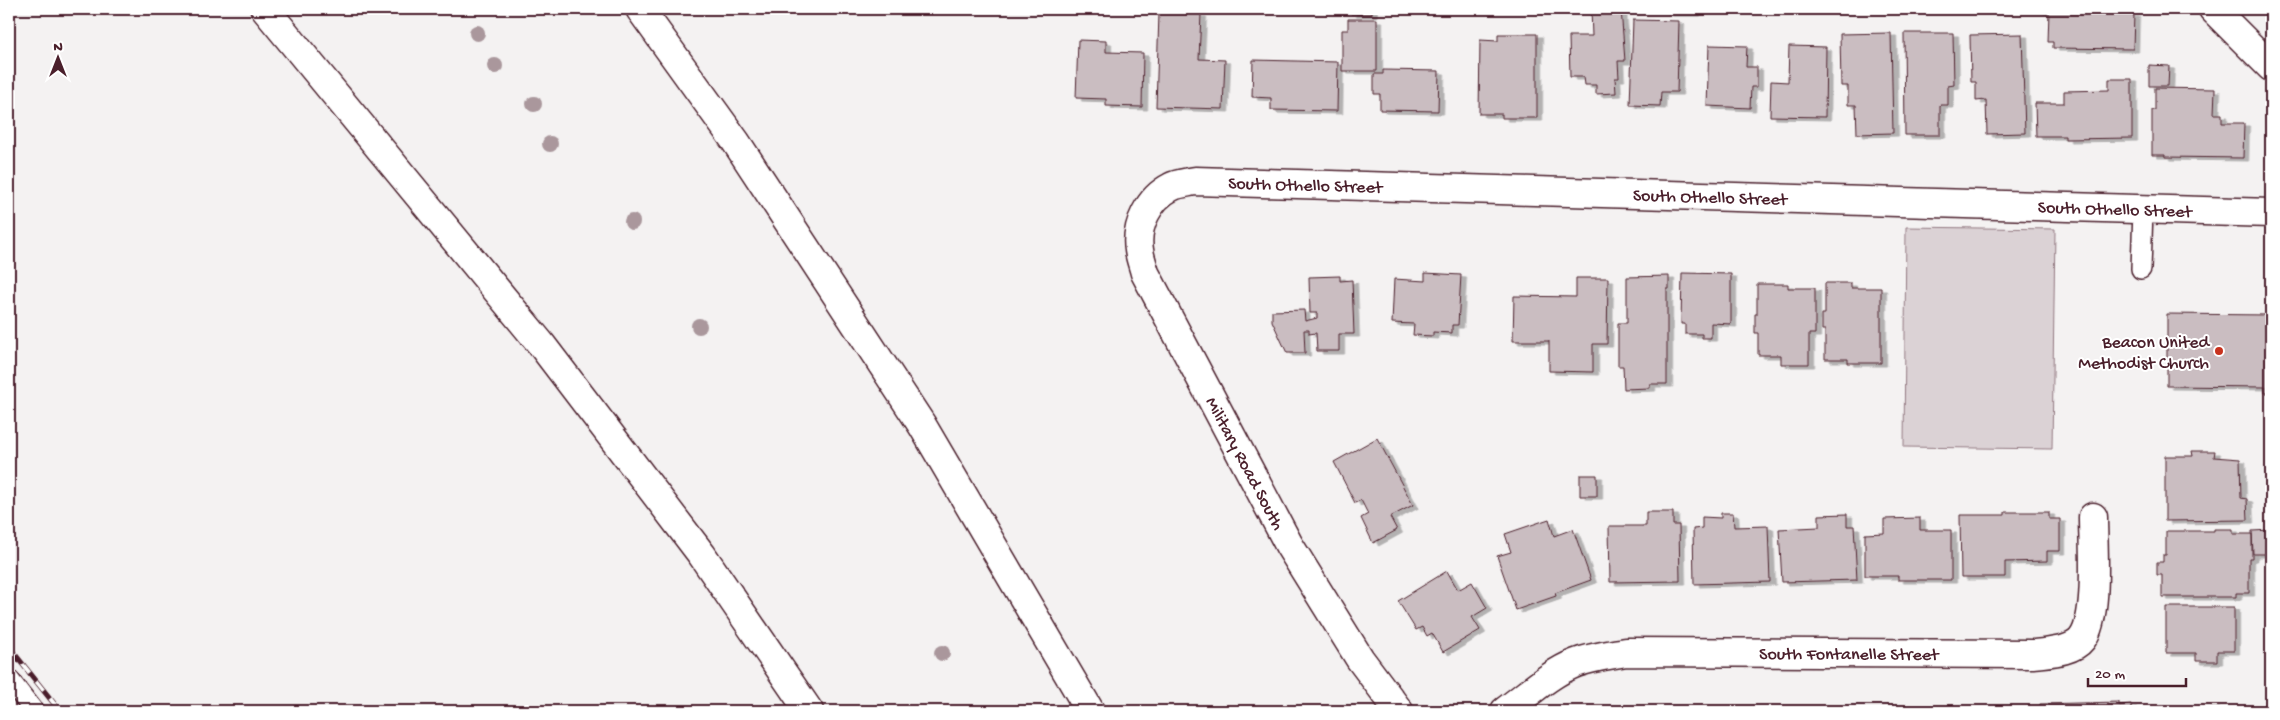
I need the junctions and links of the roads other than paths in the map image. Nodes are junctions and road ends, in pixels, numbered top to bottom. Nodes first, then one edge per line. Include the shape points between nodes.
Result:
1 (265, 9) edge
2 (640, 9) edge
3 (2213, 9) edge
4 (2271, 67) edge
5 (1154, 200) joint
6 (2144, 210) junction
7 (2271, 213) edge
8 (2141, 269) dead end
9 (2093, 517) dead end
10 (9, 679) edge
11 (34, 711) edge
12 (809, 711) edge
13 (1090, 711) edge
14 (1399, 711) edge
15 (1505, 711) edge

1 - 12 main road via 541,344 702,554
2 - 13 main road via 736,142 922,425
3 - 4 main road
5 - 6 main road, South Othello Street via 1171,187 1194,181
5 - 14 main road, Military Road South via 1144,214 1139,233 1145,273 1289,545 1360,659
6 - 7 main road, South Othello Street
6 - 8 lane
9 - 15 main road, South Fontanelle Street via 2089,625 2081,641 2064,650 2034,654 1626,652 1597,656 1575,664 1546,680
10 - 11 lane

